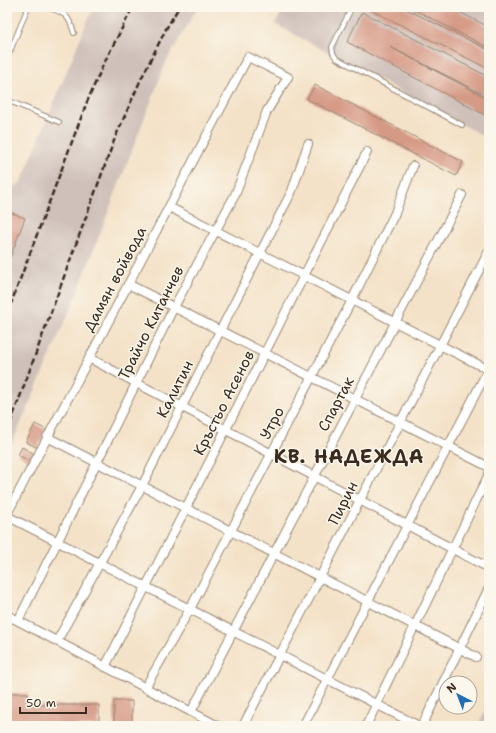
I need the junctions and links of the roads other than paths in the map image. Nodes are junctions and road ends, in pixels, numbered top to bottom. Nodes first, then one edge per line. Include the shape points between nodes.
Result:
1 (28, 7) edge
2 (47, 7) edge
3 (352, 7) edge
4 (74, 33) dead end
5 (248, 57) joint
6 (7, 58) edge
7 (7, 100) edge
8 (59, 122) dead end
9 (462, 125) dead end
10 (308, 144) dead end
11 (368, 152) dead end
12 (413, 166) dead end
13 (462, 195) dead end
14 (169, 207) junction
15 (216, 230) junction
16 (489, 251) edge
17 (260, 253) junction
18 (305, 276) junction
19 (128, 284) junction
20 (352, 300) junction
21 (174, 307) junction
22 (395, 322) junction
23 (220, 331) junction
24 (441, 345) junction
25 (265, 353) junction
26 (89, 358) junction
27 (489, 369) edge
28 (312, 377) junction
29 (136, 383) junction
30 (355, 399) junction
31 (182, 407) junction
32 (401, 422) junction
33 (226, 430) junction
34 (48, 437) junction
35 (448, 446) junction
36 (271, 454) junction
37 (96, 462) junction
38 (489, 467) edge
39 (489, 474) edge
40 (314, 476) junction
41 (142, 486) junction
42 (360, 500) junction
43 (186, 508) junction
44 (7, 515) edge
45 (407, 525) junction
46 (230, 531) junction
47 (57, 541) junction
48 (452, 549) junction
49 (274, 553) junction
50 (100, 563) junction
51 (489, 568) edge
52 (320, 577) junction
53 (146, 587) junction
54 (489, 588) edge
55 (368, 602) junction
56 (190, 609) junction
57 (7, 615) edge
58 (18, 621) junction
59 (415, 626) junction
60 (233, 631) junction
61 (57, 642) junction
62 (460, 649) junction
63 (280, 655) junction
64 (476, 657) dead end
65 (105, 667) junction
66 (327, 679) junction
67 (145, 688) junction
68 (376, 704) junction
69 (191, 712) junction
70 (218, 726) edge
71 (243, 726) edge
72 (303, 726) edge
73 (366, 726) edge
74 (419, 726) edge
75 (422, 726) edge

1 - 6 lane
2 - 4 lane via 64,14 70,21
3 - 9 lane via 332,47 336,58
5 - 14 street, Дамян войвода
5 - 15 street, Трайчо Китанчев via 288,77 267,111 235,195
7 - 8 lane
10 - 17 street, Калитин via 292,191
11 - 18 street, Кръстьо Асенов
12 - 20 street, Утро via 395,213
13 - 22 street, Спартак
14 - 15 street
14 - 19 street, Дамян войвода
15 - 17 street
15 - 21 street, Трайчо Китанчев
16 - 24 street, Пирин
17 - 18 street
17 - 23 street, Калитин
18 - 20 street
18 - 25 street, Кръстьо Асенов
19 - 21 street
19 - 26 street, Дамян войвода
20 - 22 street
20 - 28 street, Утро
21 - 23 street
21 - 29 street, Трайчо Китанчев
22 - 24 street
22 - 30 street, Спартак
23 - 25 street
23 - 31 street, Калитин
24 - 27 street
24 - 32 street, Пирин
25 - 28 street
25 - 33 street, Кръстьо Асенов
26 - 29 street
26 - 34 street, Дамян войвода
27 - 35 street
28 - 30 street
28 - 36 street, Утро
29 - 31 street
29 - 37 street, Трайчо Китанчев
30 - 32 street
30 - 40 street, Спартак
31 - 33 street
31 - 41 street, Калитин
32 - 35 street
32 - 42 street, Пирин
33 - 36 street
33 - 43 street, Кръстьо Асенов
34 - 37 street
34 - 44 street, Дамян войвода
35 - 38 street
35 - 45 street
36 - 40 street
36 - 46 street, Утро
37 - 41 street
37 - 47 street, Трайчо Китанчев
39 - 48 street
40 - 42 street
40 - 49 street, Спартак
41 - 43 street
41 - 50 street, Калитин
42 - 45 street
42 - 52 street, Пирин
43 - 46 street
43 - 53 street, Кръстьо Асенов
44 - 47 street
45 - 48 street
45 - 55 street
46 - 49 street
46 - 56 street, Утро
47 - 50 street
47 - 58 street, Трайчо Китанчев
48 - 51 street
48 - 59 street
49 - 52 street
49 - 60 street, Спартак
50 - 53 street
50 - 61 street, Калитин
52 - 55 street
52 - 63 street, Пирин
53 - 56 street
53 - 65 street, Кръстьо Асенов
54 - 62 street
55 - 59 street
55 - 66 street
56 - 60 street
56 - 67 street, Утро
57 - 58 street
58 - 61 street
59 - 62 street
59 - 68 street
60 - 63 street
60 - 69 street, Спартак
61 - 65 street
62 - 64 street
62 - 75 street
63 - 66 street
63 - 71 street, Пирин
65 - 67 street
66 - 68 street
66 - 72 street
67 - 69 street
68 - 73 street
68 - 74 street
69 - 70 street

